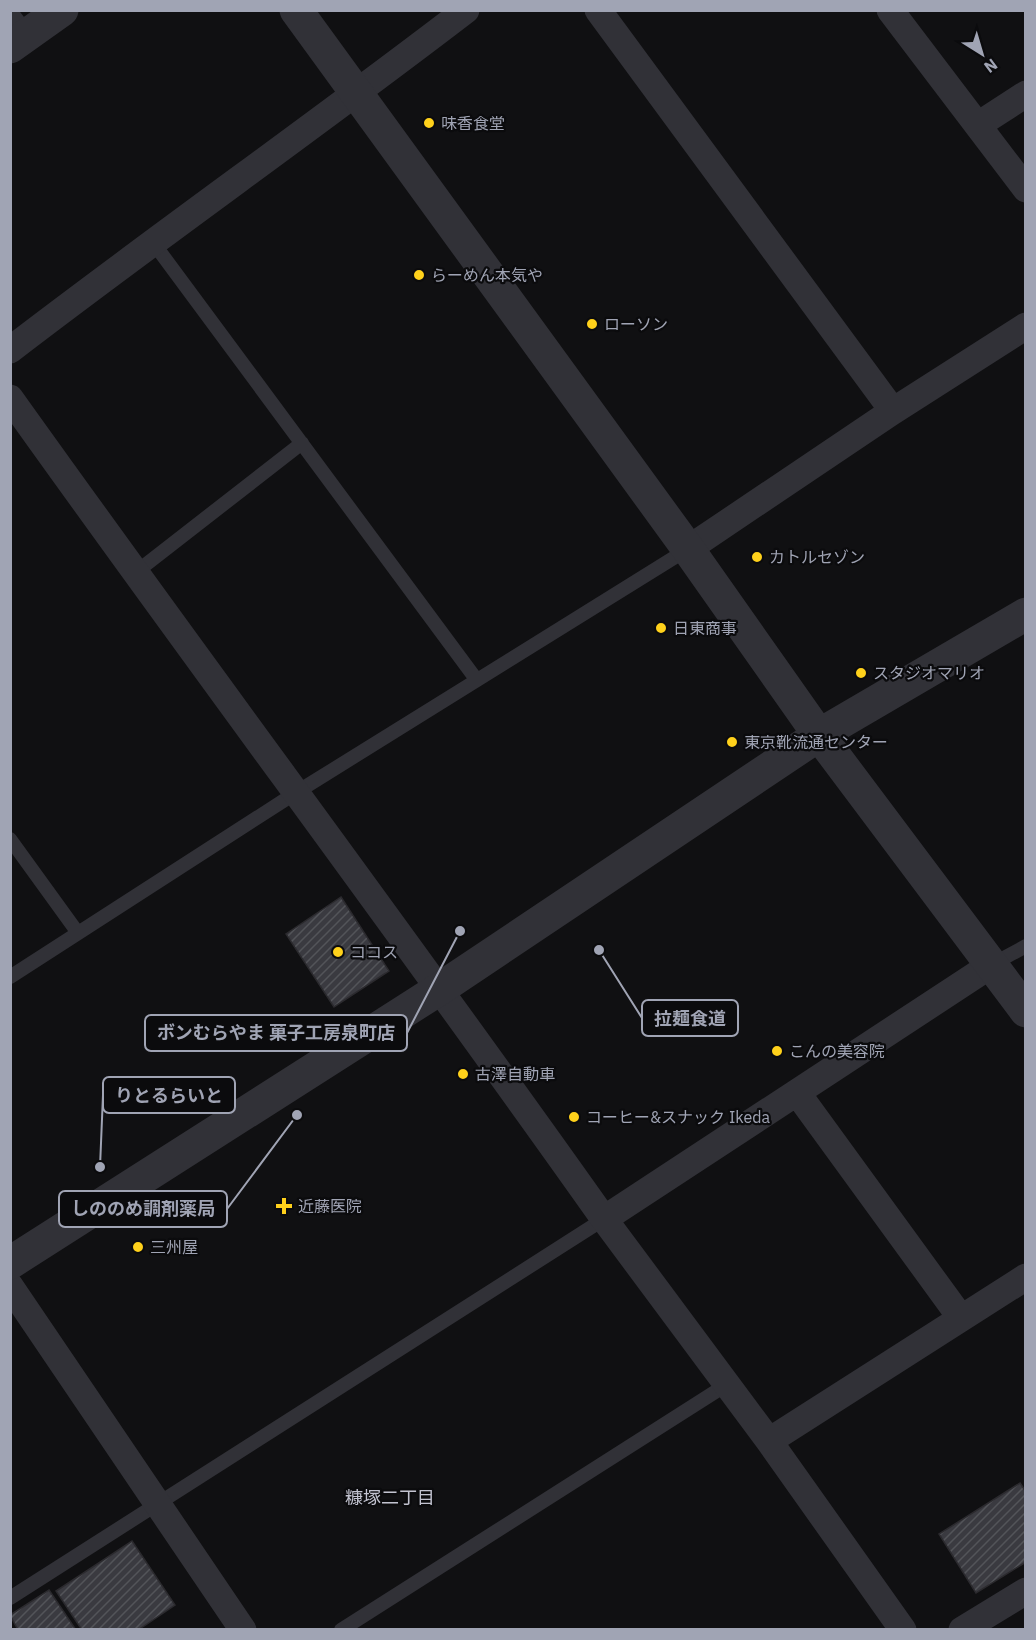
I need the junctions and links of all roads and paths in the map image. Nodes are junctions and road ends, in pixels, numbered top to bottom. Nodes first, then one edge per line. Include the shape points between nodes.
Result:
1 (62, 10) edge
2 (296, 10) edge
3 (466, 10) edge
4 (598, 10) edge
5 (890, 10) edge
6 (15, 35) edge
7 (1026, 94) edge
8 (356, 95) junction
9 (978, 125) junction
10 (1026, 189) edge
11 (152, 241) junction
12 (1026, 326) edge
13 (10, 350) edge
14 (10, 398) edge
15 (893, 411) junction
16 (302, 443) junction
17 (688, 549) junction
18 (135, 573) junction
19 (1026, 614) edge
20 (476, 679) junction
21 (819, 735) junction
22 (297, 792) junction
23 (10, 839) edge
24 (78, 933) junction
25 (1026, 946) edge
26 (992, 965) junction
27 (10, 978) edge
28 (441, 988) junction
29 (1026, 1011) edge
30 (798, 1094) junction
31 (604, 1219) junction
32 (10, 1263) edge
33 (1026, 1278) edge
34 (10, 1286) edge
35 (961, 1318) junction
36 (726, 1384) junction
37 (768, 1441) junction
38 (158, 1504) junction
39 (1026, 1591) edge
40 (10, 1598) edge
41 (243, 1629) edge
42 (341, 1629) edge
43 (903, 1629) edge
44 (962, 1629) edge

1 - 6 street
2 - 8 street
3 - 8 street
4 - 15 street
5 - 9 street
7 - 9 street
8 - 11 street
8 - 17 street
9 - 10 street
11 - 13 street
11 - 16 lane
12 - 15 street
14 - 18 street
15 - 17 street
16 - 18 lane
16 - 20 lane
17 - 20 lane
17 - 21 street
18 - 22 street
19 - 21 street
20 - 22 lane
21 - 26 street
21 - 28 street
22 - 24 lane
22 - 28 street
23 - 24 lane
24 - 27 lane
25 - 26 lane
26 - 29 street
26 - 30 street
28 - 31 street
28 - 32 street
30 - 31 street
30 - 35 street
31 - 36 street
31 - 38 lane
33 - 35 street
34 - 38 street
35 - 37 street
36 - 37 street
36 - 42 lane
37 - 43 street
38 - 40 lane
38 - 41 street
39 - 44 street

